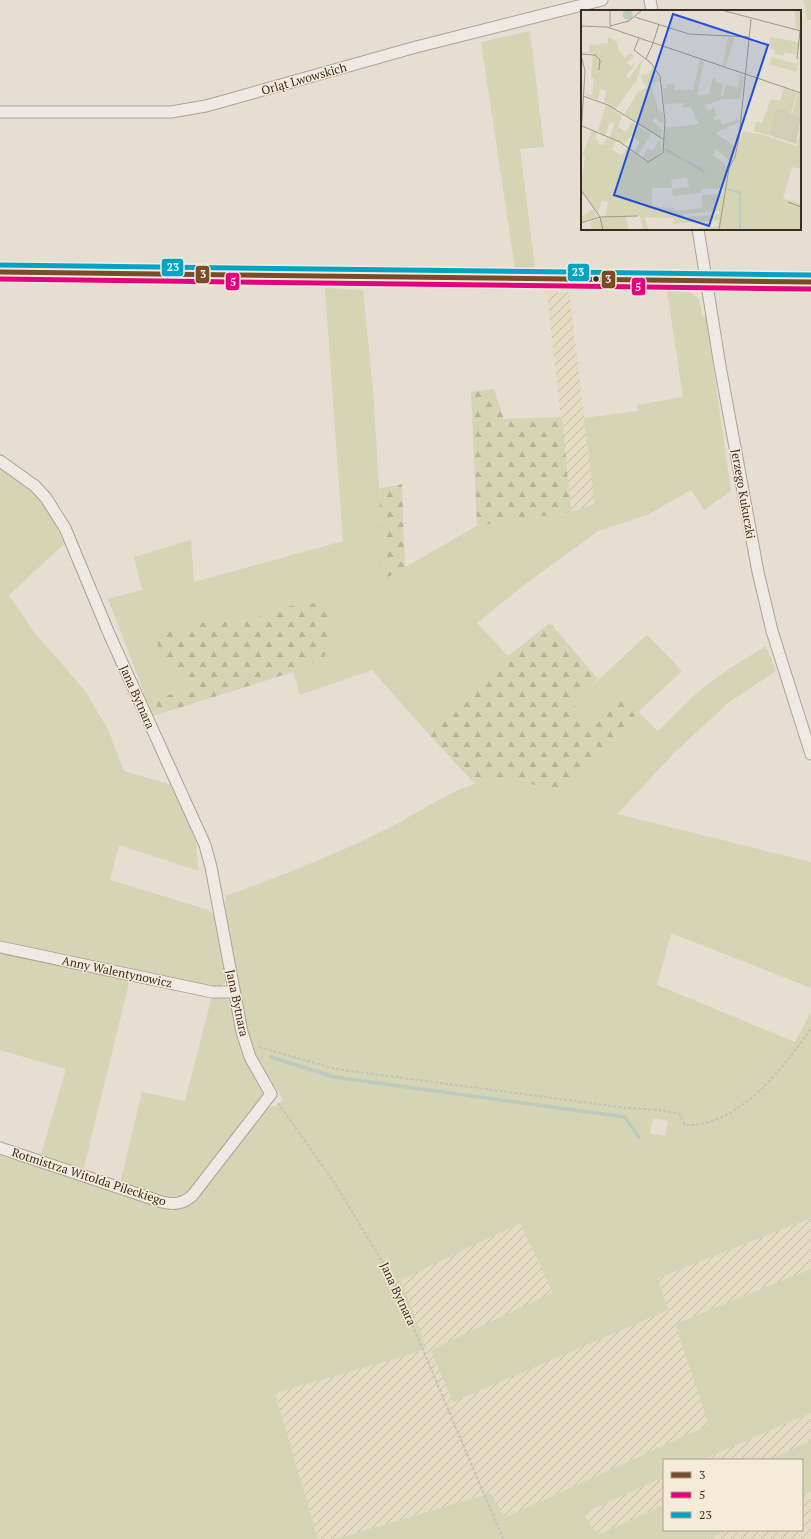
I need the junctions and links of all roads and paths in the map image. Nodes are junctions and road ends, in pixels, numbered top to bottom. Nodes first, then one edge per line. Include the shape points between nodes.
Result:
1 (602, 0) edge
2 (650, 0) edge
3 (652, 10) edge
4 (0, 112) edge
5 (698, 230) edge
6 (0, 272) edge
7 (706, 280) junction
8 (811, 282) edge
9 (0, 461) edge
10 (811, 754) edge
11 (0, 947) edge
12 (234, 992) junction
13 (811, 1029) edge
14 (245, 1044) junction
15 (271, 1094) junction
16 (0, 1148) edge
17 (503, 1539) edge

1 - 4 street, Orląt Lwowskich via 416,47 206,106 171,112
2 - 3 street
5 - 7 street, Jerzego Kukuczki
6 - 7 main road
7 - 8 main road
7 - 10 street, Jerzego Kukuczki via 758,572 772,631
9 - 12 street, Jana Bytnara via 35,486 62,523 205,845
11 - 12 street, Anny Walentynowicz via 212,992
12 - 14 street, Jana Bytnara
13 - 14 path via 773,1078 756,1094 718,1119 699,1126 685,1125 679,1114 659,1110 627,1108 336,1069
14 - 15 street, Jana Bytnara
15 - 16 street, Rotmistrza Witolda Pileckiego via 192,1196 175,1204 162,1202
15 - 17 path, Jana Bytnara via 334,1182 393,1279

